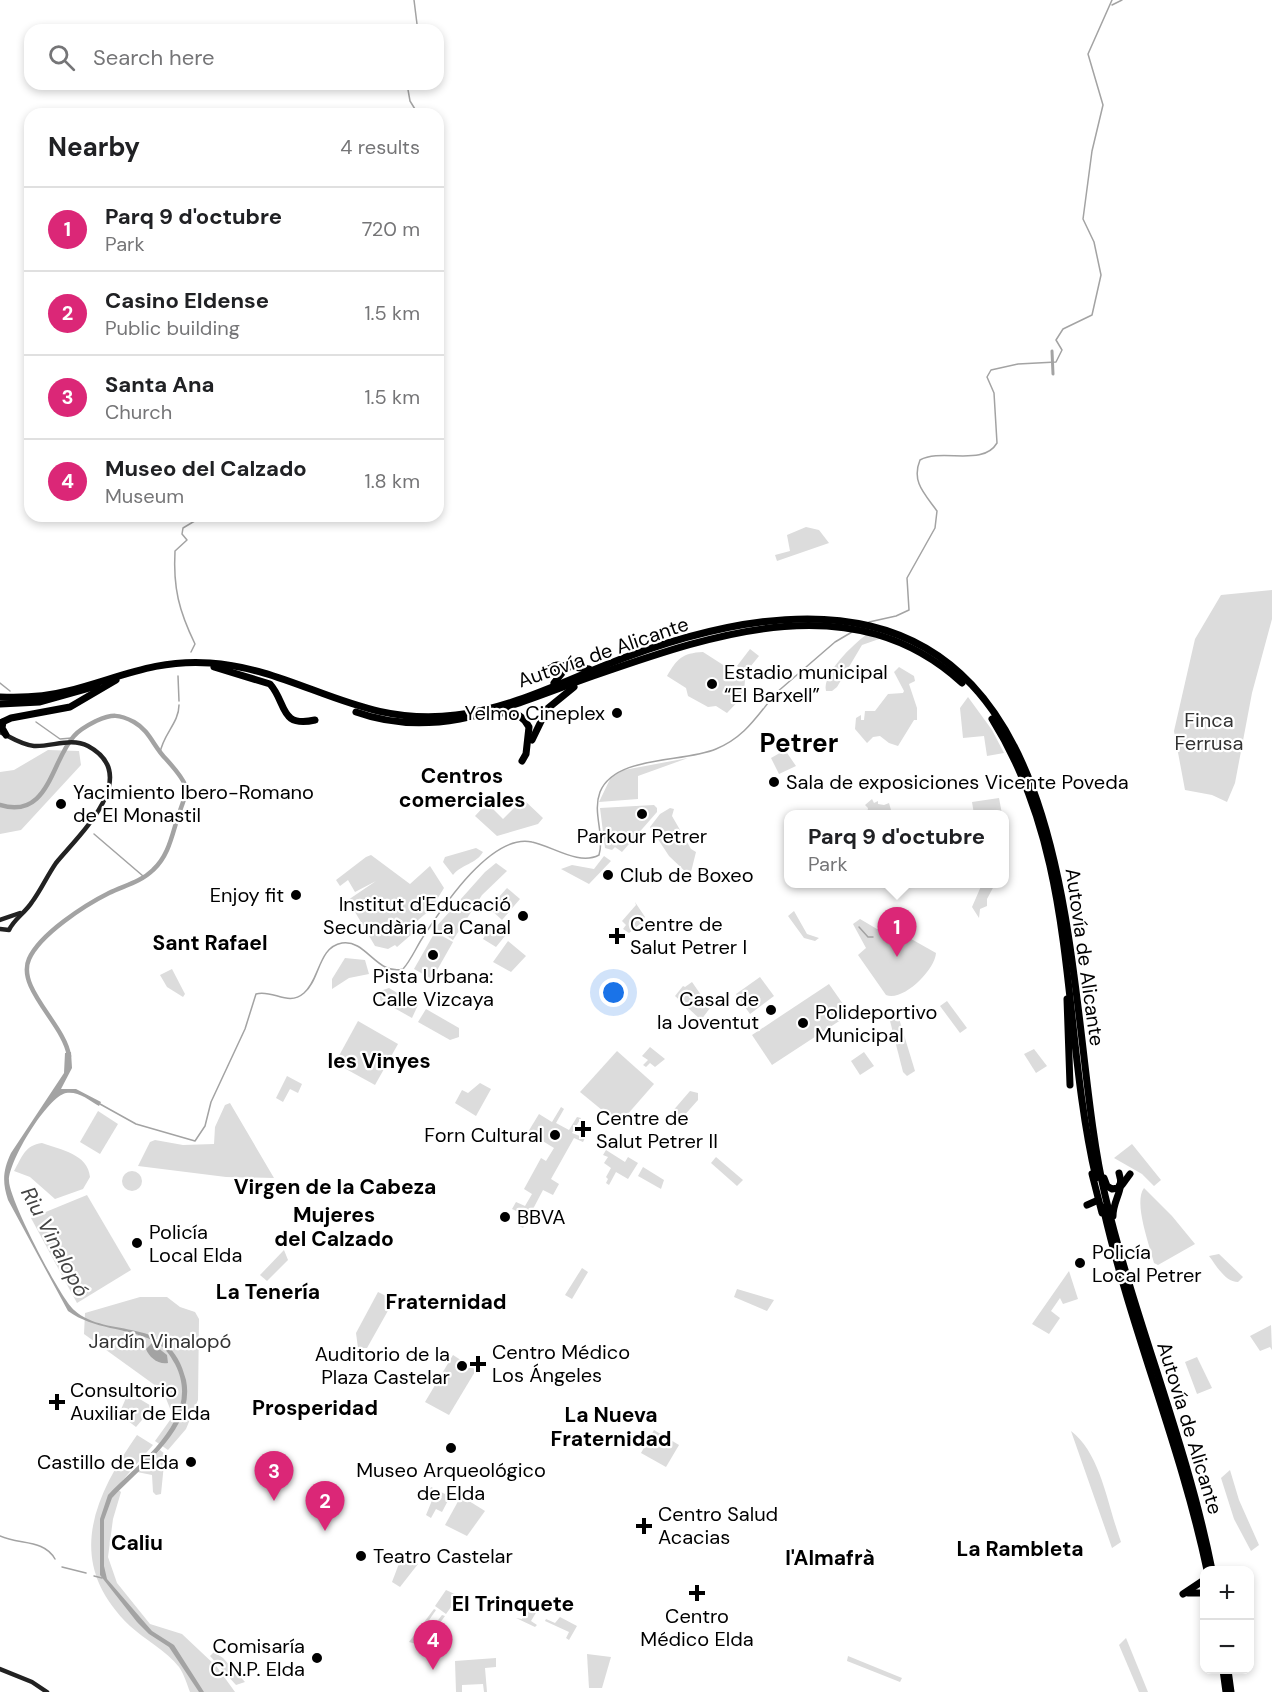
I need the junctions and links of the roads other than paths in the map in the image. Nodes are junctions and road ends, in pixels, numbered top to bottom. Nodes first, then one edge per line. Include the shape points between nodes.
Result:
1 (903, 640) junction
2 (551, 666) junction
3 (214, 667) junction
4 (605, 669) junction
5 (261, 672) junction
6 (543, 672) dead end
7 (275, 675) dead end
8 (116, 680) junction
9 (313, 687) dead end
10 (537, 695) junction
11 (0, 697) edge
12 (335, 700) junction
13 (0, 704) edge
14 (477, 717) junction
15 (315, 720) dead end
16 (1, 723) edge
17 (3, 733) edge
18 (532, 740) dead end
19 (522, 761) dead end
20 (27, 909) junction
21 (2, 920) edge
22 (11, 925) junction
23 (0, 930) edge
24 (1068, 970) junction
25 (1070, 1085) dead end
26 (1086, 1144) dead end
27 (1095, 1156) junction
28 (1096, 1167) junction
29 (1130, 1174) dead end
30 (1121, 1179) junction
31 (1088, 1193) dead end
32 (1097, 1202) junction
33 (1087, 1205) dead end
34 (1108, 1229) junction
35 (1116, 1236) junction
36 (1206, 1566) edge
37 (1211, 1566) edge
38 (1200, 1583) edge
39 (1200, 1592) edge
40 (0, 1670) edge
41 (1224, 1674) edge
42 (1229, 1674) edge
43 (47, 1692) edge
44 (1226, 1692) edge
45 (1231, 1692) edge

1 - 4 highway, Autovía de Alicante via 823,625 741,632
1 - 4 highway, Autovía de Alicante via 870,626 806,620 740,627 670,644
1 - 24 highway, Autovía de Alicante via 965,686 987,711 1009,749 1043,834 1055,880
1 - 27 highway, Autovía de Alicante via 942,660 977,692 1004,729 1034,794 1067,917
2 - 4 highway
2 - 6 highway
2 - 10 highway via 560,669 561,677
3 - 8 highway, Autovía de Alicante via 163,668
3 - 14 highway, Autovía de Alicante via 258,676 378,718 423,722
3 - 15 highway via 270,684 288,716 298,721
4 - 10 highway, Autovía de Alicante
4 - 18 highway via 557,698
5 - 7 highway
5 - 11 highway, Autovía de Alicante via 218,663 177,662 136,669 58,693
5 - 12 highway, Autovía de Alicante
8 - 13 highway, Autovía de Alicante via 57,699
8 - 16 highway via 70,708
9 - 12 highway
10 - 12 highway, Autovía de Alicante via 477,712 436,717 387,714
10 - 14 highway, Autovía de Alicante
14 - 19 highway via 512,712 523,718 529,734
16 - 17 highway
17 - 20 main road via 34,746 76,742 90,747 105,762 109,776 106,796 94,820 56,864
20 - 21 main road
20 - 22 main road
21 - 22 main road
22 - 23 main road via 9,930
24 - 25 highway
24 - 27 highway, Autovía de Alicante
26 - 27 highway
27 - 28 highway, Autovía de Alicante
28 - 30 highway via 1110,1188 1118,1188
28 - 32 highway
28 - 34 highway, Autovía de Alicante
28 - 35 highway, Autovía de Alicante
29 - 30 highway
30 - 35 highway via 1113,1209
31 - 32 highway
32 - 33 highway
32 - 34 highway
34 - 36 highway, Autovía de Alicante via 1181,1464
35 - 37 highway, Autovía de Alicante via 1183,1453
38 - 39 highway via 1183,1594
40 - 43 main road
41 - 44 highway
42 - 45 highway

